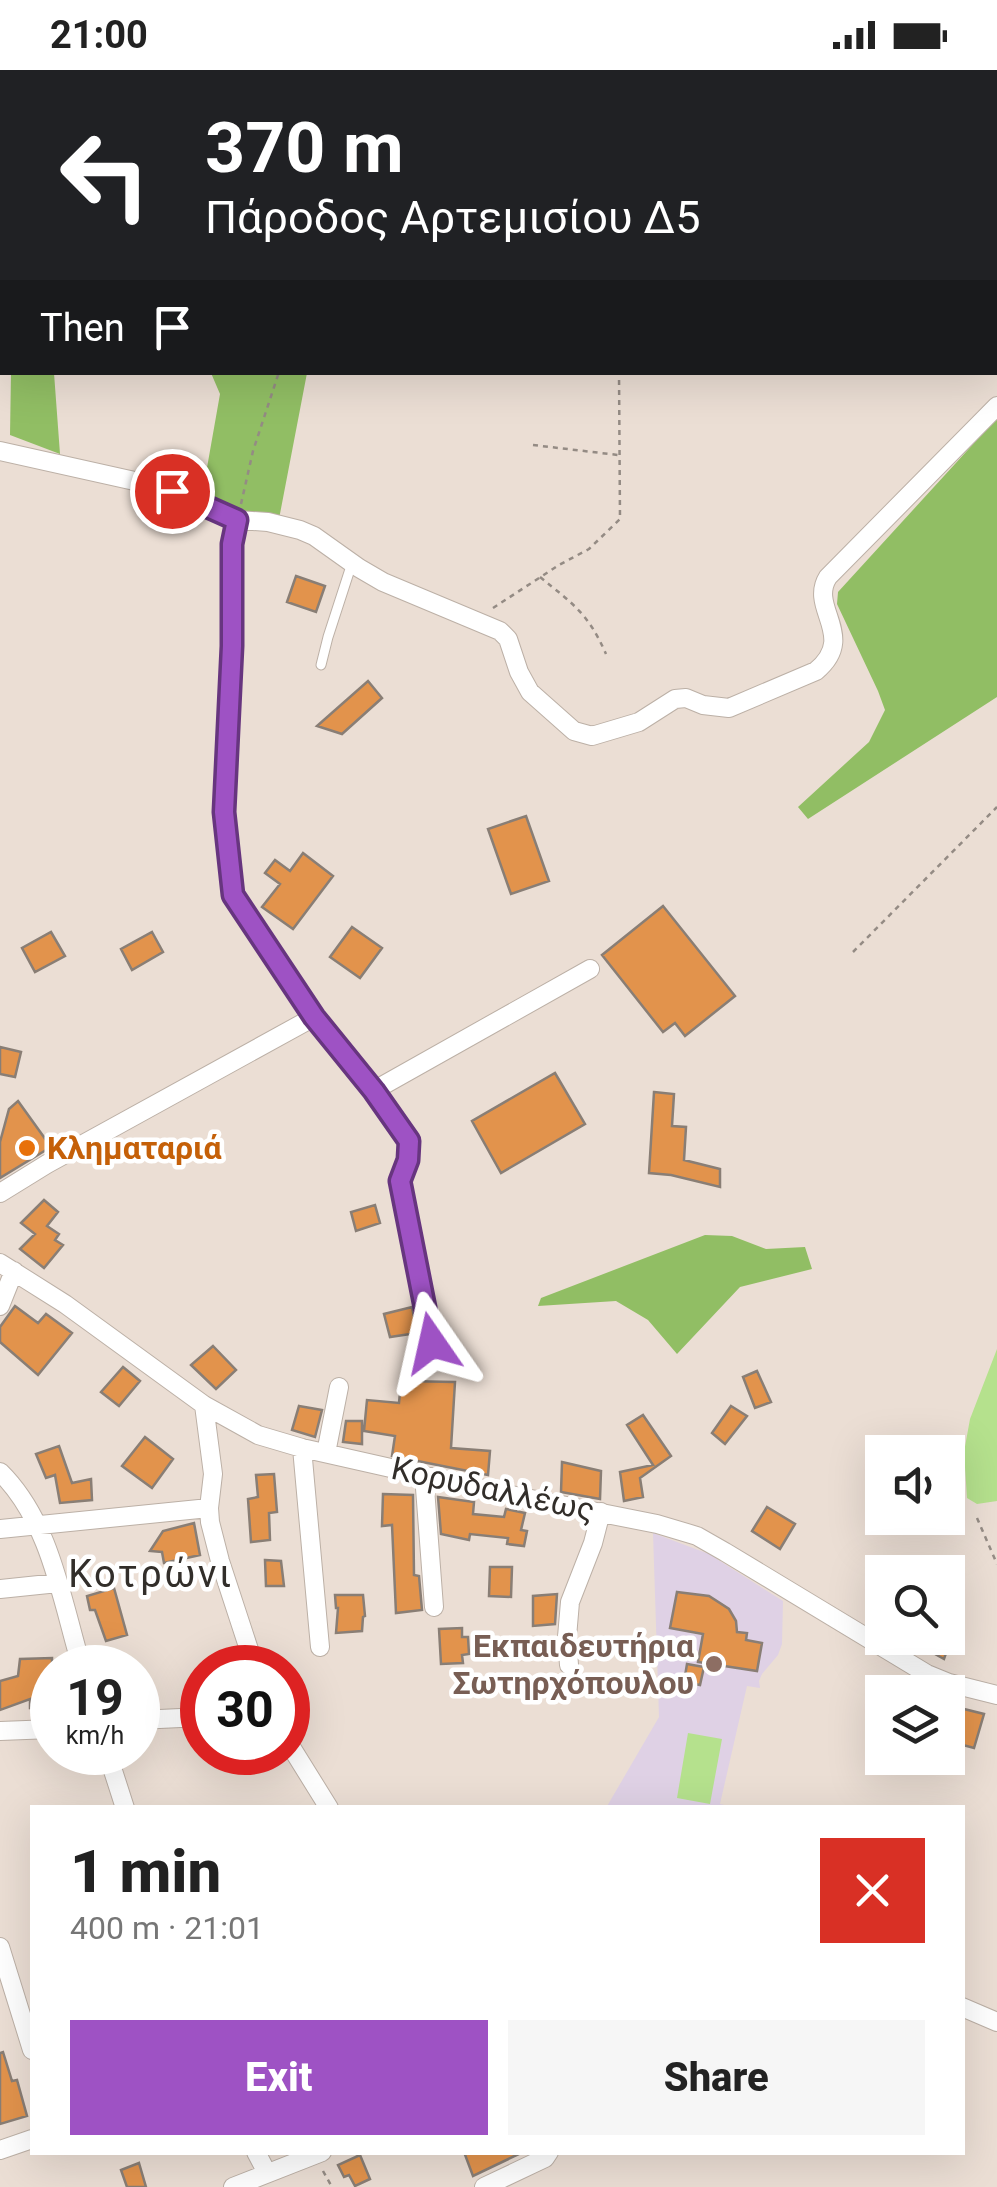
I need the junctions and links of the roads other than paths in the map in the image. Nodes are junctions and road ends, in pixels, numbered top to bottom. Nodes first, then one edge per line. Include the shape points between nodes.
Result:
1 (997, 406) edge
2 (0, 451) edge
3 (237, 520) junction
4 (352, 564) junction
5 (322, 665) dead end
6 (590, 969) dead end
7 (314, 1017) junction
8 (374, 1091) junction
9 (0, 1193) edge
10 (7, 1267) edge
11 (0, 1306) edge
12 (432, 1343) dead end
13 (339, 1386) dead end
14 (204, 1405) junction
15 (302, 1448) junction
16 (326, 1453) junction
17 (0, 1472) edge
18 (424, 1476) junction
19 (209, 1508) junction
20 (601, 1512) junction
21 (37, 1526) junction
22 (0, 1529) edge
23 (58, 1584) junction
24 (0, 1589) edge
25 (434, 1606) dead end
26 (75, 1645) edge
27 (248, 1645) edge
28 (320, 1647) dead end
29 (569, 1665) dead end
30 (997, 1695) edge
31 (30, 1730) edge
32 (0, 1732) edge
33 (114, 1775) edge
34 (309, 1775) edge
35 (124, 1805) edge
36 (328, 1805) edge
37 (0, 1947) edge
38 (965, 2008) edge
39 (997, 2022) edge
40 (30, 2044) edge
41 (30, 2140) edge
42 (0, 2150) edge
43 (258, 2155) edge
44 (316, 2155) edge
45 (547, 2155) edge
46 (268, 2173) junction
47 (233, 2187) edge
48 (484, 2187) edge

1 - 4 street via 828,576 821,589 834,640 822,666 736,706 675,699 639,722 581,734 530,692 500,631
2 - 3 street via 148,484
3 - 4 street via 300,530
3 - 7 street via 224,812 233,895
4 - 5 lane
6 - 8 street
7 - 8 street
7 - 9 street
8 - 12 street via 409,1141 400,1181
10 - 11 street
10 - 14 street, Κορυδαλλέως
13 - 16 street
14 - 15 street, Κορυδαλλέως via 244,1429
14 - 19 street via 213,1474
15 - 16 street, Κορυδαλλέως
15 - 28 street
16 - 18 street, Κορυδαλλέως
17 - 21 street
18 - 20 street, Κορυδαλλέως
18 - 25 street
19 - 21 street
19 - 27 street
20 - 29 street via 570,1602
20 - 30 street, Κορυδαλλέως via 703,1539 927,1674
21 - 22 street
21 - 23 street
23 - 24 street
23 - 26 street
31 - 32 street
33 - 35 street
34 - 36 street
37 - 40 street
38 - 39 street
41 - 42 street
43 - 46 street
44 - 46 street
45 - 48 street
46 - 47 street

